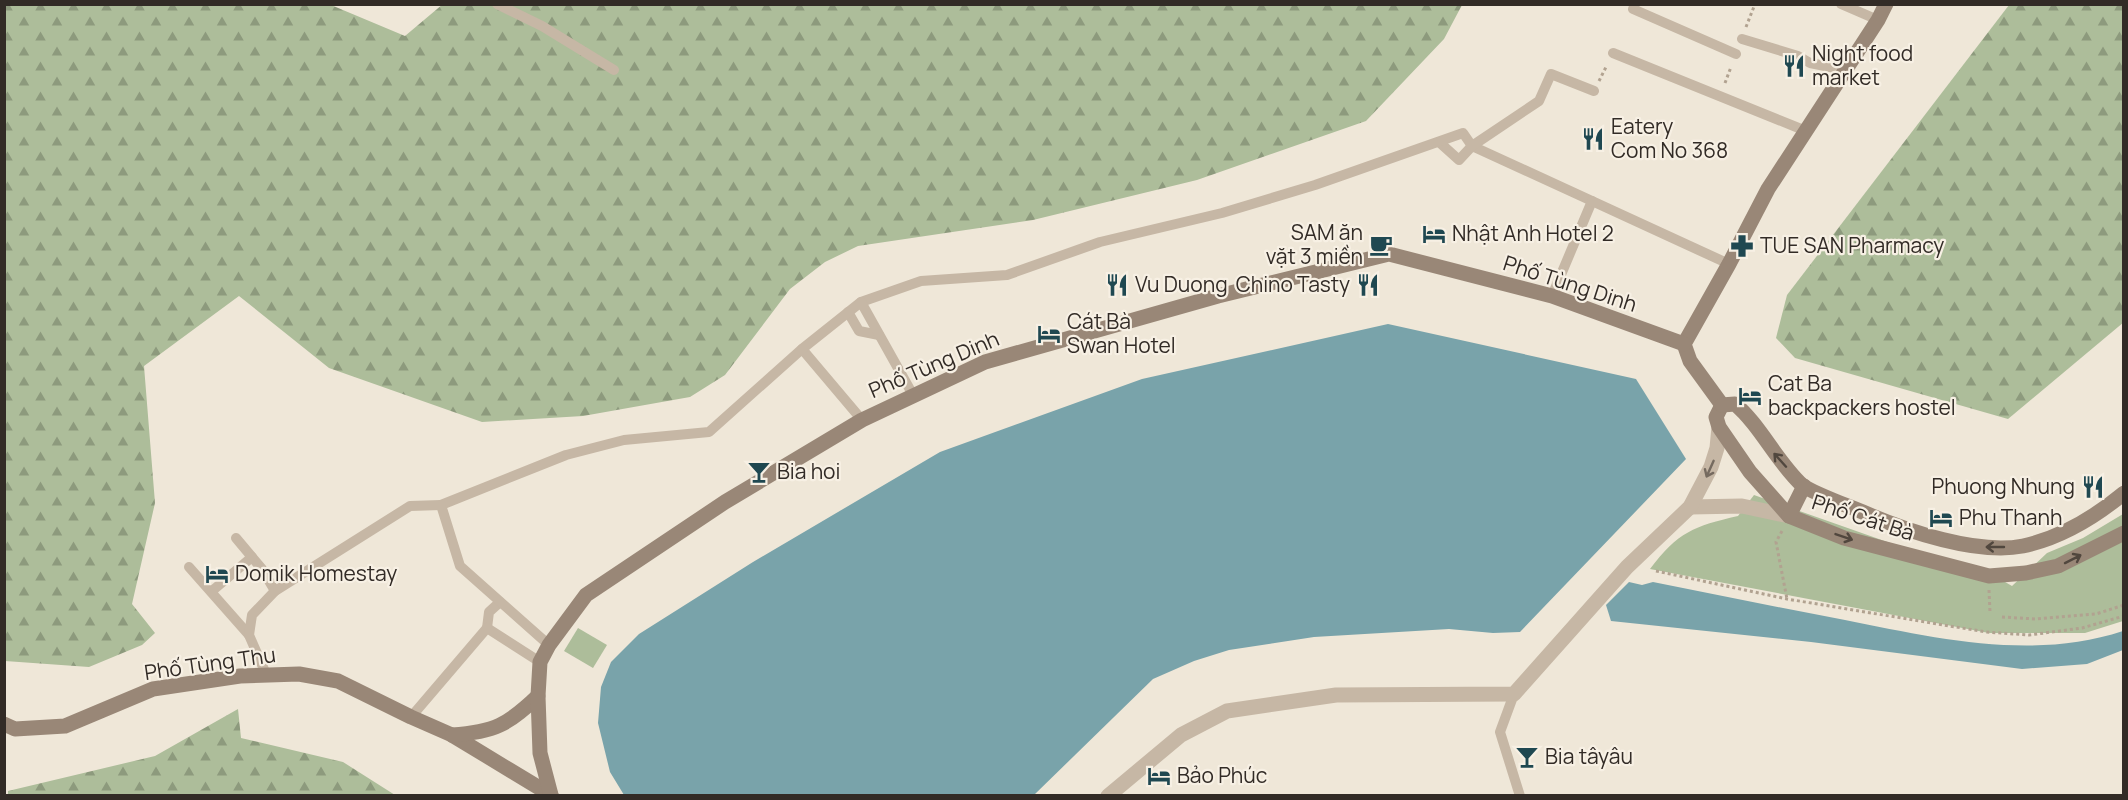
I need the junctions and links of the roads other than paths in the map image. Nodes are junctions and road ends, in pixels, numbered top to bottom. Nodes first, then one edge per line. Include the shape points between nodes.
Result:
1 (497, 4) edge
2 (1635, 4) edge
3 (1841, 4) edge
4 (1886, 4) edge
5 (1878, 20) junction
6 (1742, 39) dead end
7 (1613, 53) road end
8 (1736, 54) dead end
9 (614, 70) dead end
10 (1845, 70) junction
11 (1594, 90) road end
12 (1806, 131) junction
13 (1439, 142) junction
14 (1472, 146) junction
15 (1592, 201) junction
16 (1729, 264) junction
17 (1552, 296) junction
18 (861, 302) junction
19 (848, 312) junction
20 (879, 335) junction
21 (1684, 344) junction
22 (802, 349) junction
23 (913, 395) junction
24 (1722, 405) junction
25 (862, 420) junction
26 (1719, 427) junction
27 (1804, 486) junction
28 (2124, 493) edge
29 (441, 506) junction
30 (1690, 507) junction
31 (1789, 516) junction
32 (2124, 533) edge
33 (236, 538) dead end
34 (2022, 546) junction
35 (252, 557) junction
36 (189, 567) dead end
37 (2025, 573) junction
38 (212, 591) junction
39 (275, 591) junction
40 (500, 602) junction
41 (487, 628) junction
42 (249, 635) junction
43 (549, 645) junction
44 (540, 662) junction
45 (266, 674) junction
46 (1514, 694) junction
47 (538, 696) junction
48 (411, 717) junction
49 (4, 724) edge
50 (452, 735) junction
51 (551, 795) edge
52 (1108, 795) edge
53 (1520, 795) edge

1 - 9 lane
2 - 8 lane via 1633,9
3 - 5 lane
4 - 5 main road
5 - 10 main road
6 - 10 lane via 1809,63
7 - 12 lane
10 - 12 main road
11 - 14 lane via 1551,74 1539,101
12 - 16 main road via 1768,189
13 - 14 lane via 1463,134
13 - 14 lane via 1459,160
13 - 18 lane via 1315,185 1222,213 1100,242 1007,275 921,281
14 - 15 lane
15 - 16 lane
15 - 17 lane
16 - 21 main road
17 - 21 main road, Phố Tùng Dinh
17 - 23 main road, Phố Tùng Dinh via 1389,255 1218,296 985,362
18 - 19 lane
18 - 20 lane
19 - 20 lane via 859,331
19 - 22 lane
20 - 23 lane
21 - 24 main road, Phố Cát Bà via 1690,362
22 - 25 lane
22 - 29 lane via 709,432 624,440 566,455
23 - 25 main road, Phố Tùng Dinh
24 - 26 main road via 1716,417
27 -> 24 main road, Phố Cát Bà via 1742,410 1735,404
25 - 43 main road, Phố Tùng Dinh via 725,502 586,595
26 -> 30 street via 1712,467
26 - 31 main road, Phố Cát Bà via 1750,472
27 - 31 main road
34 -> 27 main road, Phố Cát Bà via 1966,545 1891,524
28 - 34 main road, Phố Cát Bà via 2078,525
29 - 39 lane via 410,506
29 - 40 lane via 460,566
30 - 31 street via 1742,506
30 - 46 street via 1627,567
31 -> 37 main road, Phố Cát Bà via 1844,538 1989,576
37 -> 32 main road, Phố Cát Bà via 2058,566
33 - 35 lane
34 - 37 main road
35 - 38 lane
35 - 39 lane
36 - 38 lane
38 - 42 lane
39 - 42 lane via 252,615
40 - 41 lane via 489,612
40 - 43 lane
41 - 44 lane
41 - 48 lane
42 - 45 lane
43 - 44 main road, Phố Tùng Dinh
44 - 47 main road, Phố Tùng Dinh
45 - 48 main road, Phố Tùng Thu via 299,674 338,681
45 - 49 main road, Phố Tùng Thu via 153,689 65,726 15,729
46 - 52 street via 1336,695 1227,711 1181,735
46 - 53 lane via 1500,732
47 - 50 main road via 516,718 496,728
47 - 51 main road, Phố Tùng Dinh via 540,753
48 - 50 main road, Phố Tùng Thu
50 - 51 main road, Phố Tùng Thu

